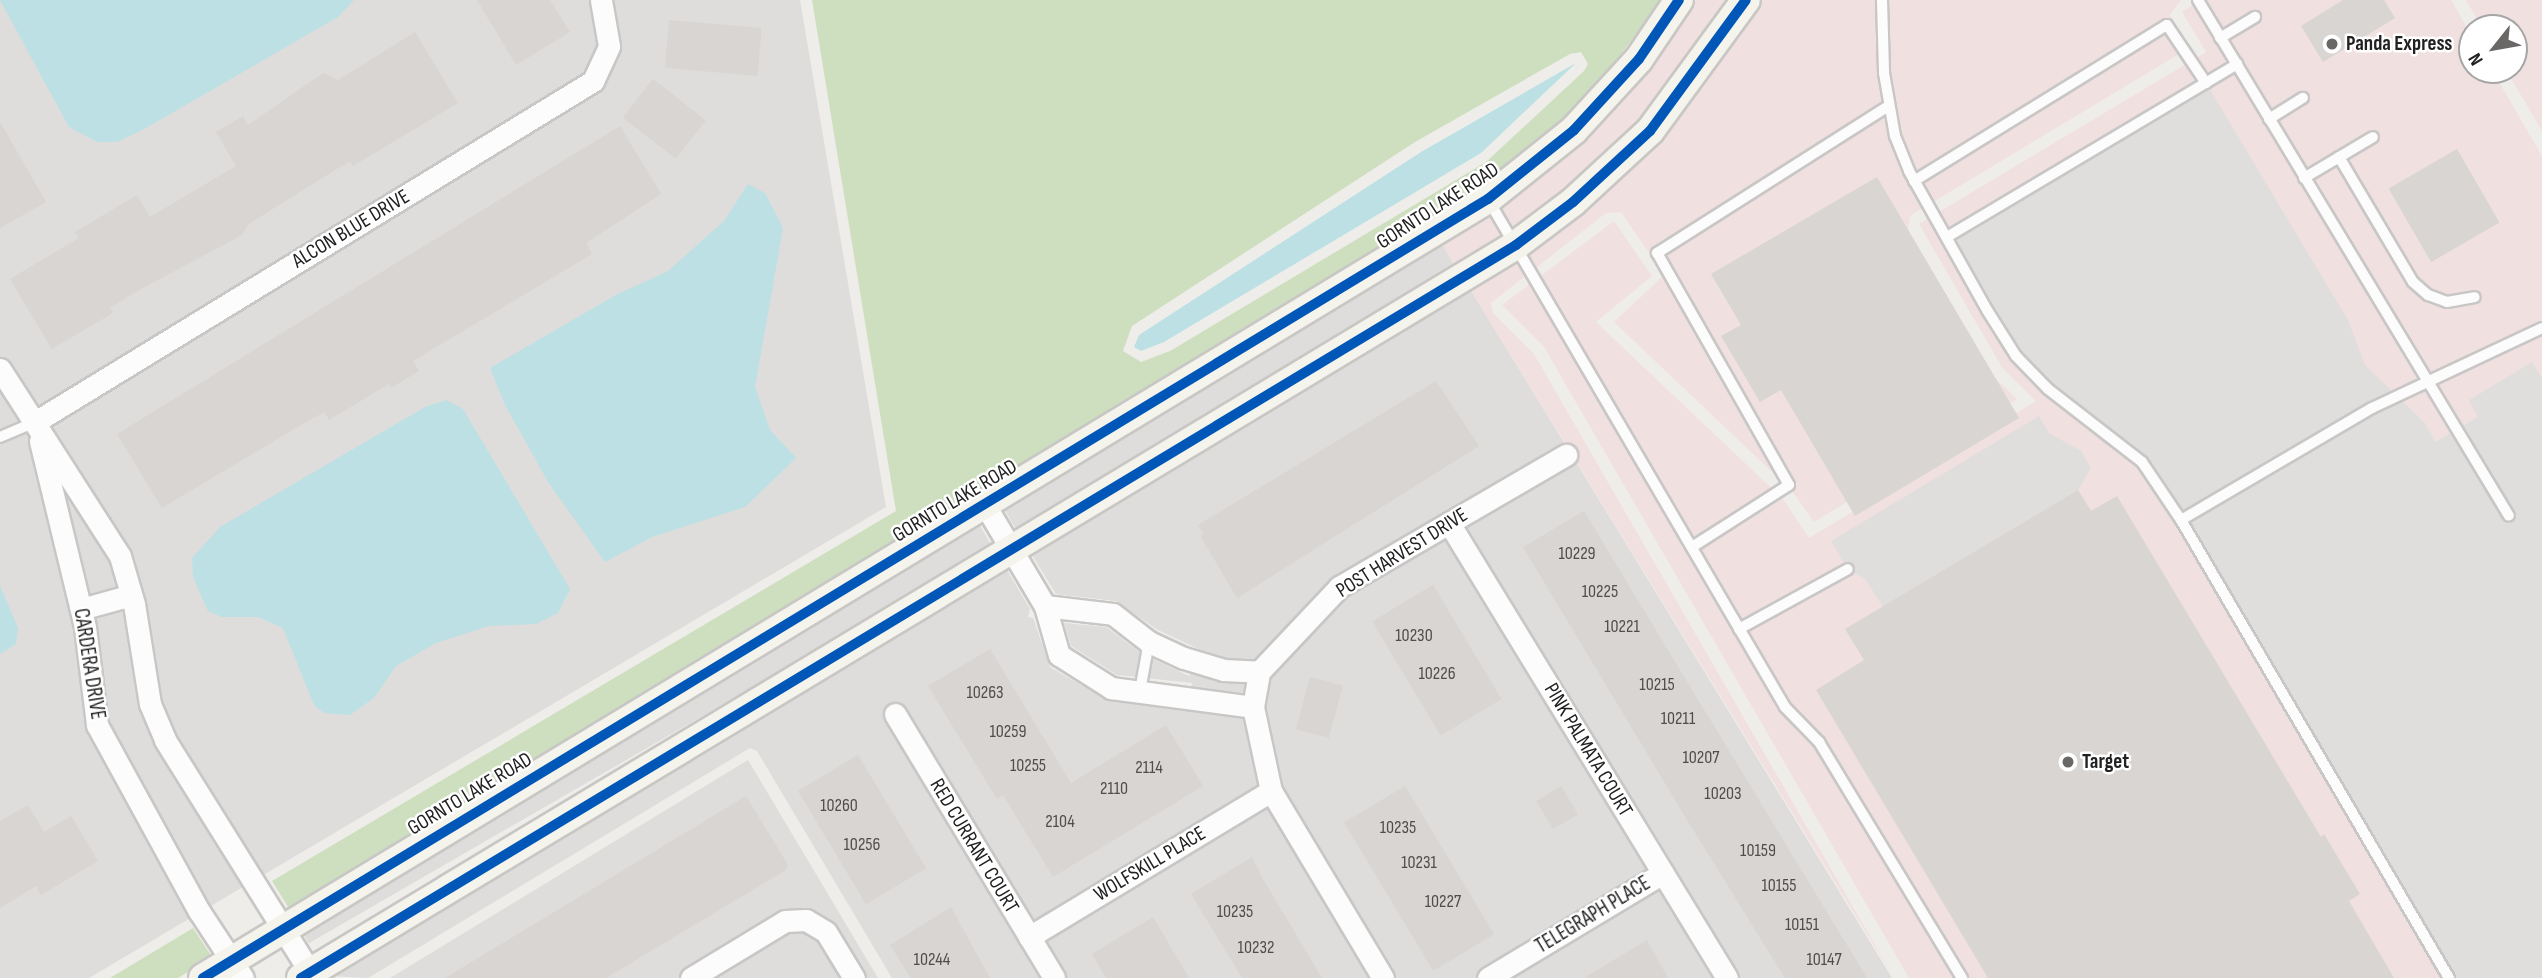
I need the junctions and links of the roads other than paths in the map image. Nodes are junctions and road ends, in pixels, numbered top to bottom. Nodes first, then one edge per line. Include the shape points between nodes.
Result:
1 (601, 0) edge
2 (1679, 0) edge
3 (1746, 0) edge
4 (1882, 0) edge
5 (2198, 0) edge
6 (2255, 17) dead end
7 (2220, 38) junction
8 (2237, 64) junction
9 (2206, 83) junction
10 (2303, 99) dead end
11 (1887, 107) junction
12 (2269, 119) junction
13 (2373, 137) dead end
14 (2339, 157) junction
15 (2304, 178) junction
16 (1914, 181) junction
17 (1488, 199) junction
18 (1947, 237) junction
19 (1516, 245) junction
20 (2475, 297) dead end
21 (2542, 328) edge
22 (0, 369) edge
23 (2426, 383) junction
24 (35, 422) junction
25 (0, 437) edge
26 (1566, 455) dead end
27 (985, 505) junction
28 (2509, 516) dead end
29 (2181, 520) junction
30 (1449, 523) junction
31 (1692, 547) junction
32 (1013, 551) junction
33 (1848, 569) dead end
34 (131, 595) junction
35 (1045, 606) junction
36 (81, 609) junction
37 (1739, 628) junction
38 (1149, 642) junction
39 (1259, 672) junction
40 (1140, 691) junction
41 (1253, 707) junction
42 (895, 714) dead end
43 (1271, 791) junction
44 (1663, 873) junction
45 (284, 929) junction
46 (1029, 937) junction
47 (238, 969) edge
48 (308, 976) edge
49 (203, 978) edge
50 (691, 978) edge
51 (854, 978) edge
52 (1054, 978) edge
53 (1383, 978) edge
54 (1488, 978) edge
55 (1727, 978) edge
56 (1962, 978) edge
57 (2449, 978) edge

1 - 24 street, ALCON BLUE DRIVE via 609,46 593,81
2 - 17 street, GORNTO LAKE ROAD via 1639,59 1581,123
3 - 19 street via 1650,131 1573,202
4 - 11 lane
5 - 7 lane
6 - 7 lane
7 - 8 lane
8 - 9 lane
8 - 12 lane
9 - 16 lane via 2168,25
9 - 18 lane
10 - 12 lane
11 - 16 lane
11 - 31 lane via 1657,253 1789,485
12 - 15 lane
13 - 14 lane
14 - 15 lane
14 - 20 lane via 2413,282 2446,302
15 - 23 lane
16 - 18 lane
17 - 19 lane
17 - 27 street, GORNTO LAKE ROAD
18 - 29 lane via 2016,356 2078,414 2142,462
19 - 31 lane
19 - 32 street
21 - 23 lane
22 - 24 street, CARDERA DRIVE
23 - 28 lane
23 - 29 lane via 2372,408
24 - 25 lane
24 - 34 street, CARDERA DRIVE via 120,555
24 - 36 street, CARDERA DRIVE
26 - 30 street, POST HARVEST DRIVE
27 - 32 street
27 - 45 street, GORNTO LAKE ROAD
29 - 57 lane
30 - 39 street, POST HARVEST DRIVE via 1339,587
30 - 44 street, PINK PALMATA COURT
31 - 37 lane
32 - 35 street
32 - 48 street
33 - 37 lane
34 - 36 street
34 - 45 street, CARDERA DRIVE via 150,704 165,740
35 - 38 street via 1113,614
35 - 40 street via 1059,656 1111,688
36 - 47 street, CARDERA DRIVE via 97,725 199,911
37 - 56 lane via 1785,708 1819,742
38 - 39 street via 1224,670
38 - 40 lane
39 - 41 street
40 - 41 street
41 - 43 street
42 - 46 street, RED CURRANT COURT
43 - 46 street, WOLFSKILL PLACE
43 - 53 street
44 - 54 street, TELEGRAPH PLACE
44 - 55 street, PINK PALMATA COURT
45 - 47 street, GORNTO LAKE ROAD
45 - 48 street, CARDERA DRIVE
46 - 52 street, RED CURRANT COURT
47 - 49 street, GORNTO LAKE ROAD
50 - 51 street via 785,921 806,920 826,932

